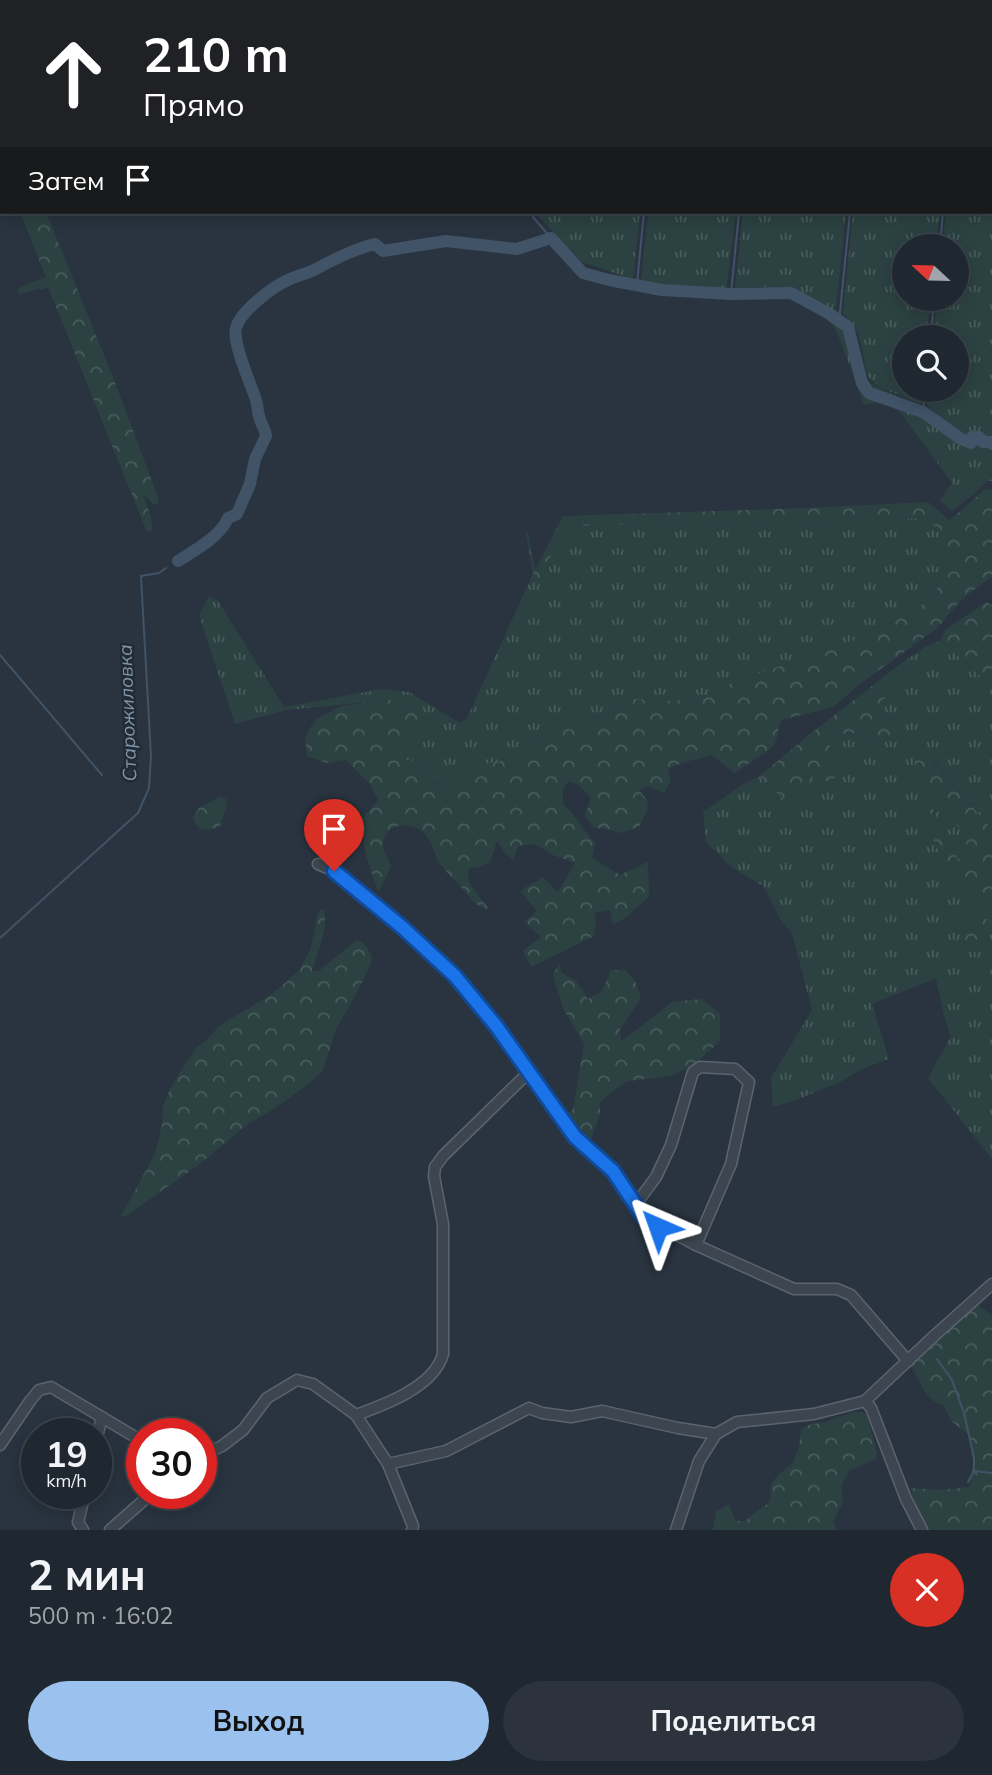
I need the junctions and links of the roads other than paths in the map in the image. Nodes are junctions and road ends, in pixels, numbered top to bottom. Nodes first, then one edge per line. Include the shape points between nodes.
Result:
1 (318, 864) dead end
2 (528, 1073) junction
3 (636, 1204) junction
4 (696, 1245) junction
5 (992, 1284) edge
6 (908, 1361) junction
7 (865, 1401) junction
8 (356, 1415) junction
9 (102, 1417) joint
10 (126, 1431) edge
11 (716, 1434) junction
12 (0, 1445) edge
13 (217, 1448) edge
14 (388, 1464) junction
15 (81, 1509) edge
16 (134, 1509) edge
17 (83, 1530) edge
18 (110, 1530) edge
19 (412, 1530) edge
20 (676, 1530) edge
21 (922, 1530) edge

1 - 2 street via 334,871 455,976
2 - 3 street via 575,1137 613,1171
2 - 8 street via 435,1167 443,1234 440,1363 417,1387
3 - 4 street via 645,1219
3 - 4 street via 671,1145 693,1072 700,1067 735,1069 749,1082 746,1100 731,1164
4 - 6 street via 794,1289 837,1290 850,1295
5 - 6 street
6 - 7 street
7 - 11 street via 814,1414 737,1422
7 - 21 street
8 - 13 street via 313,1384 297,1380 267,1398 243,1430
8 - 14 street
9 - 10 street
9 - 12 street via 51,1387 39,1390
11 - 14 street via 602,1411 571,1417 529,1408 446,1451
11 - 20 street via 699,1461
14 - 19 street
15 - 17 street via 78,1522
16 - 18 street

